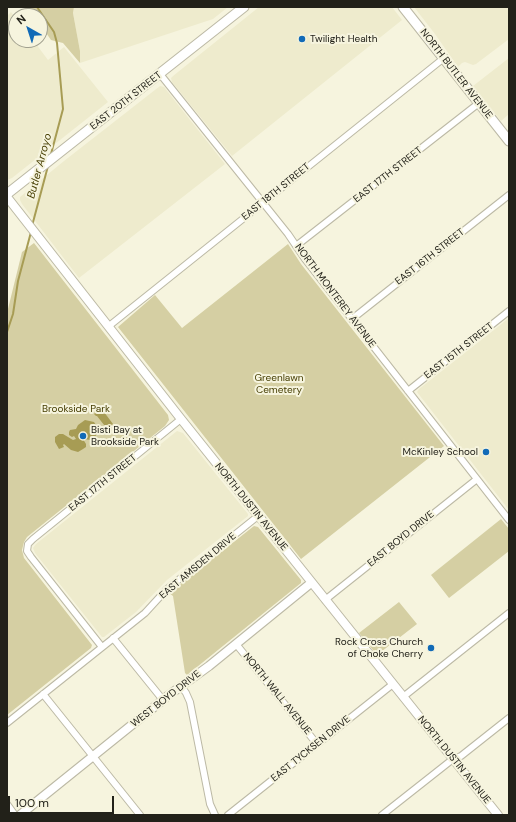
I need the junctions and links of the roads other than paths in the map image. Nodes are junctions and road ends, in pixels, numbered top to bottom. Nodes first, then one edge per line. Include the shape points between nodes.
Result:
1 (244, 7) edge
2 (403, 7) edge
3 (444, 58) junction
4 (160, 74) junction
5 (480, 103) junction
6 (509, 141) edge
7 (7, 195) edge
8 (509, 195) edge
9 (263, 202) junction
10 (296, 246) junction
11 (509, 311) edge
12 (352, 319) junction
13 (109, 326) junction
14 (408, 390) junction
15 (181, 419) junction
16 (477, 479) junction
17 (258, 516) junction
18 (509, 520) edge
19 (311, 583) junction
20 (325, 600) junction
21 (509, 613) edge
22 (113, 638) junction
23 (236, 644) junction
24 (102, 647) junction
25 (393, 684) junction
26 (181, 686) junction
27 (43, 694) junction
28 (403, 697) junction
29 (163, 700) junction
30 (509, 718) edge
31 (7, 723) edge
32 (317, 744) junction
33 (92, 757) junction
34 (453, 759) junction
35 (7, 804) edge
36 (15, 815) edge
37 (20, 815) edge
38 (140, 815) edge
39 (215, 815) edge
40 (228, 815) edge
41 (382, 815) edge
42 (498, 815) edge

1 - 4 main road, EAST 20TH STREET
2 - 3 main road, NORTH BUTLER AVENUE
3 - 5 main road, NORTH BUTLER AVENUE
3 - 9 street, EAST 18TH STREET
4 - 7 main road, EAST 20TH STREET
4 - 9 street, NORTH MONTEREY AVENUE
5 - 6 main road, NORTH BUTLER AVENUE
5 - 10 street, EAST 17TH STREET
7 - 13 street, NORTH DUSTIN AVENUE
8 - 12 street, EAST 16TH STREET
9 - 10 street, NORTH MONTEREY AVENUE
9 - 13 street, EAST 18TH STREET
10 - 12 street, NORTH MONTEREY AVENUE
11 - 14 street, EAST 15TH STREET
12 - 14 street, NORTH MONTEREY AVENUE
13 - 15 street, NORTH DUSTIN AVENUE
14 - 16 street, NORTH MONTEREY AVENUE
15 - 17 street, NORTH DUSTIN AVENUE
15 - 24 street, EAST 17TH STREET via 28,544 30,557
16 - 18 street, NORTH MONTEREY AVENUE
16 - 20 street, EAST BOYD DRIVE
17 - 19 street, NORTH DUSTIN AVENUE
17 - 22 street, EAST AMSDEN DRIVE via 167,589 145,613
19 - 20 street, NORTH DUSTIN AVENUE
19 - 23 street, WEST BOYD DRIVE
20 - 25 street, NORTH DUSTIN AVENUE
21 - 28 street
22 - 24 street, EAST AMSDEN DRIVE
22 - 29 street
23 - 26 street, WEST BOYD DRIVE
23 - 32 street, NORTH WALL AVENUE
24 - 27 street, EAST AMSDEN DRIVE
25 - 28 street, NORTH DUSTIN AVENUE
25 - 32 street, EAST TYCKSEN DRIVE
26 - 29 street, WEST BOYD DRIVE
26 - 39 street via 190,702 210,804
27 - 31 street, EAST AMSDEN DRIVE
27 - 33 street
28 - 34 street, NORTH DUSTIN AVENUE
29 - 33 street, WEST BOYD DRIVE
30 - 34 street via 461,756
32 - 40 street, EAST TYCKSEN DRIVE
33 - 37 street, WEST BOYD DRIVE
33 - 38 street
34 - 41 street
34 - 42 street, NORTH DUSTIN AVENUE
35 - 36 street

